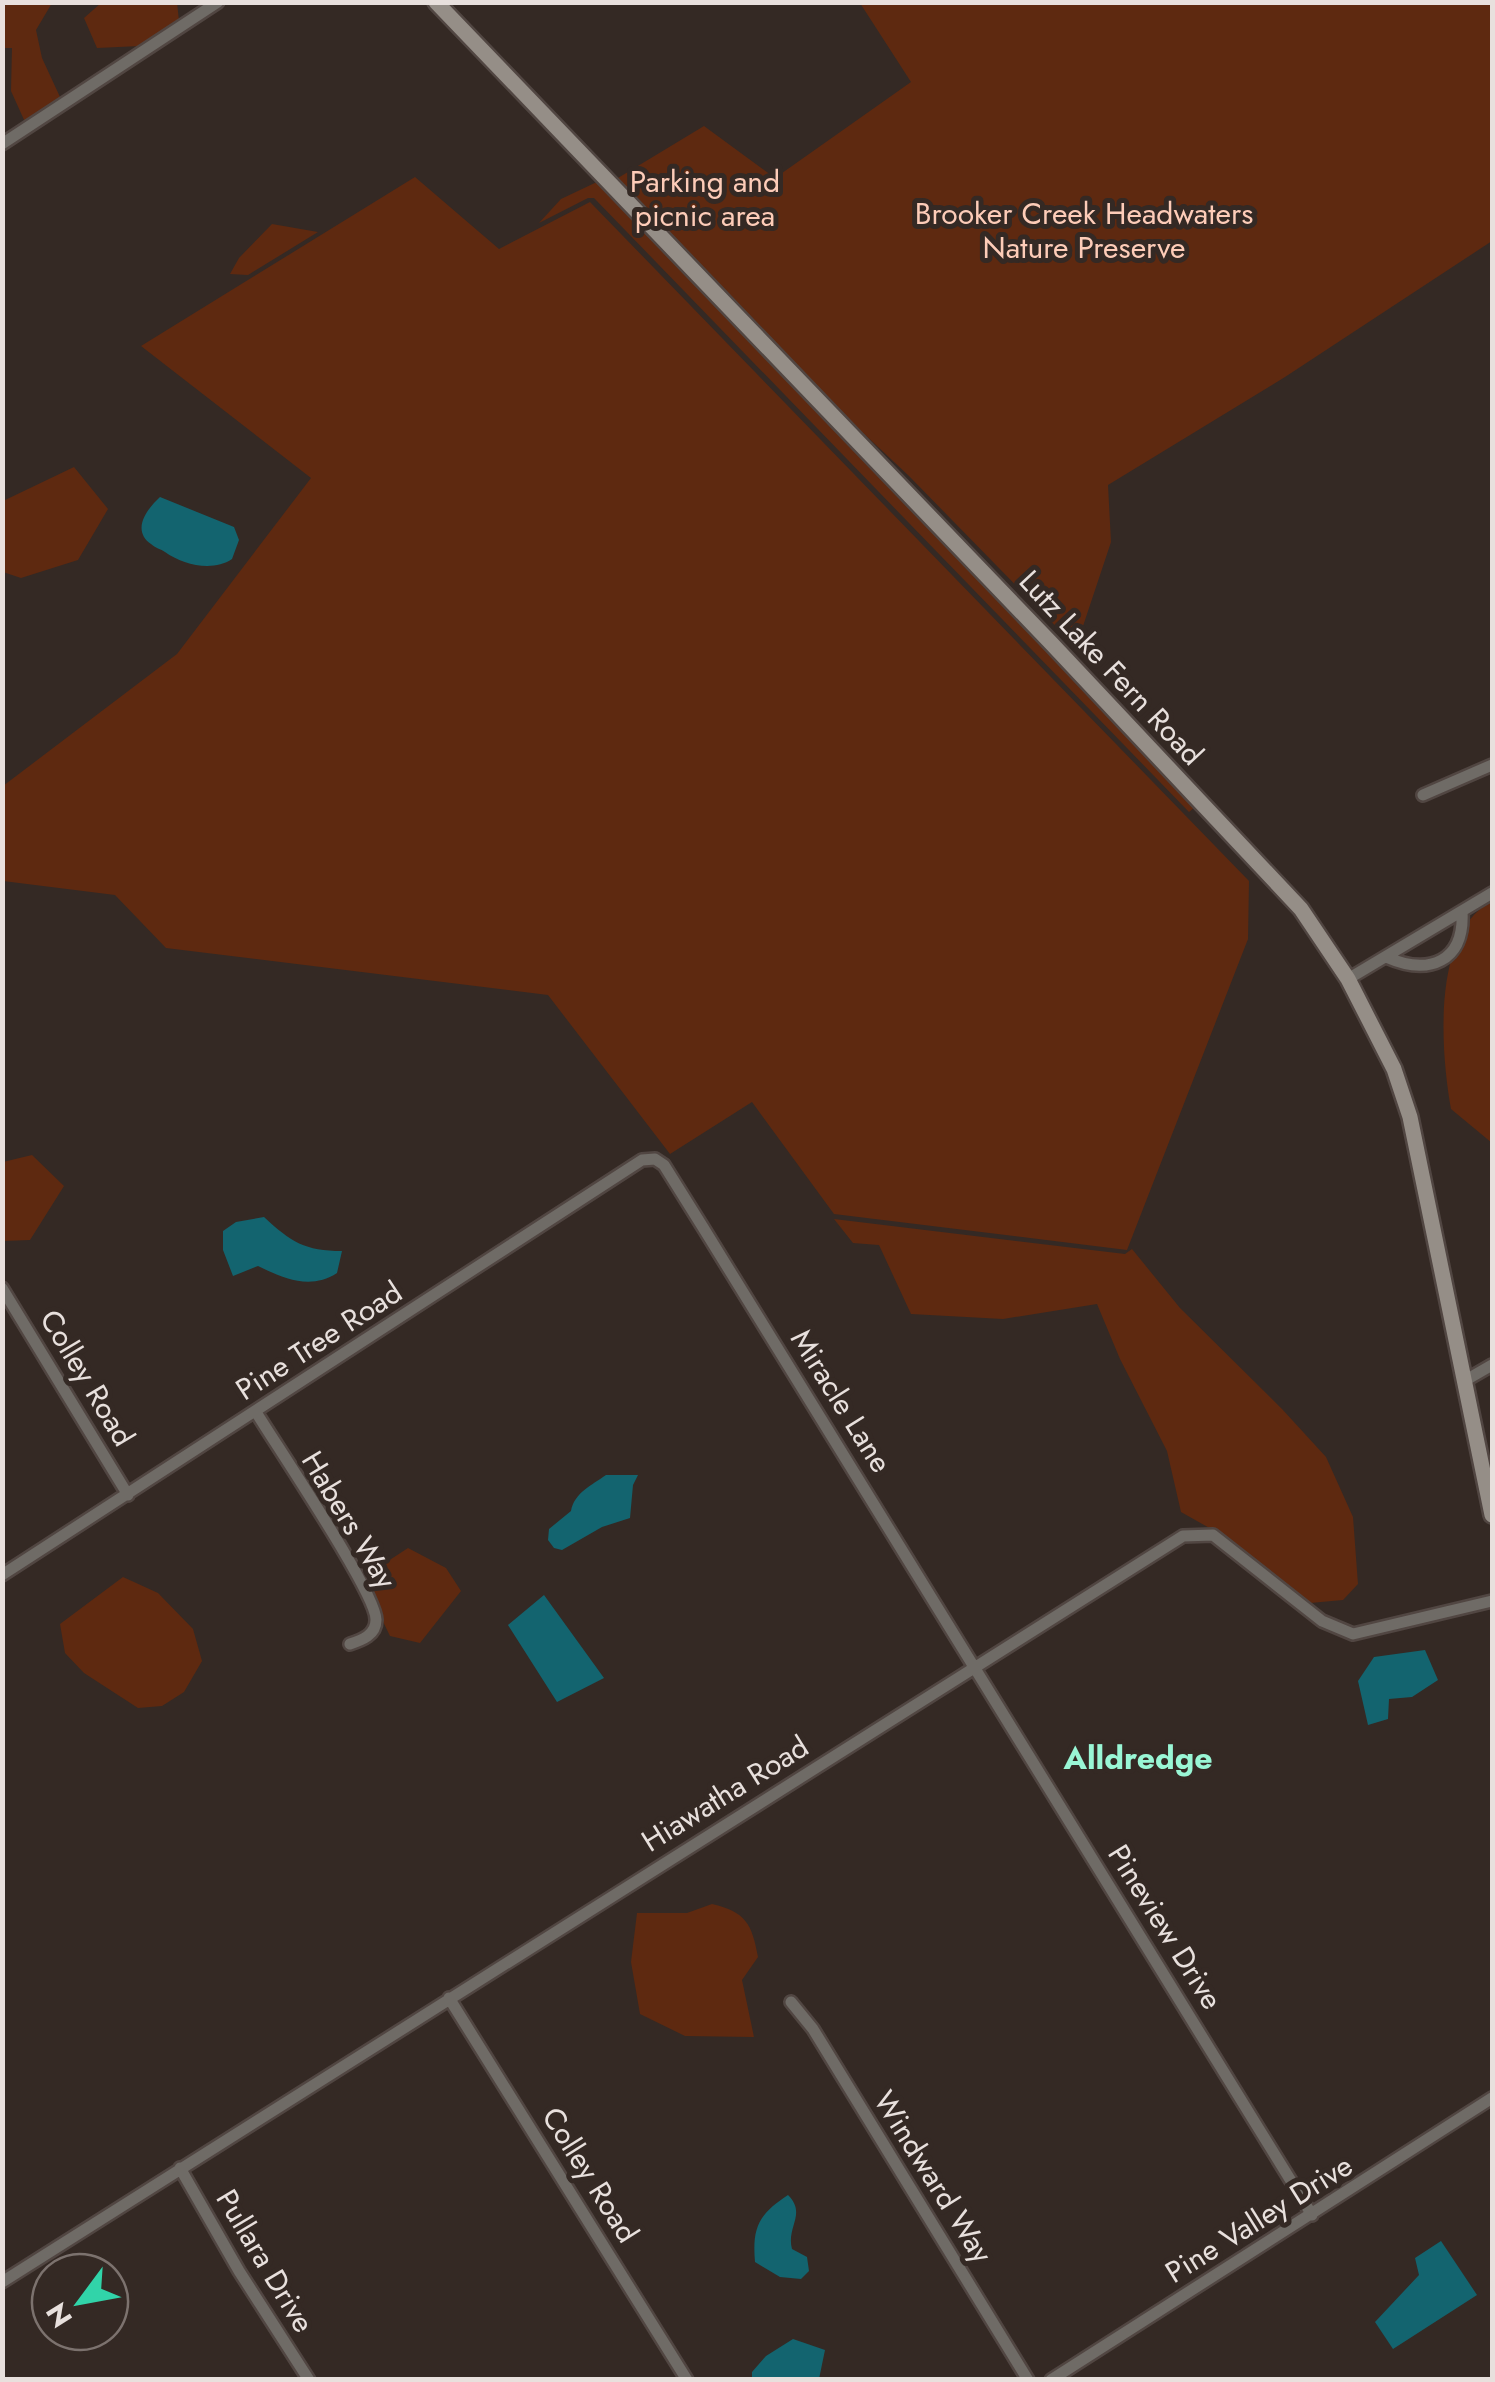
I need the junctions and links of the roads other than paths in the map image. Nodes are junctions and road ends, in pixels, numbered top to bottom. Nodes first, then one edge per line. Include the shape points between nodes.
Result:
1 (218, 2) edge
2 (436, 2) edge
3 (2, 144) edge
4 (1492, 766) edge
5 (1424, 795) dead end
6 (1492, 892) edge
7 (1462, 911) junction
8 (1386, 957) junction
9 (1348, 980) junction
10 (664, 1164) joint
11 (2, 1288) edge
12 (1492, 1365) edge
13 (1466, 1380) junction
14 (256, 1412) junction
15 (128, 1495) junction
16 (1492, 1514) edge
17 (2, 1576) edge
18 (1492, 1601) edge
19 (350, 1644) dead end
20 (974, 1665) junction
21 (449, 1998) junction
22 (792, 2002) dead end
23 (1492, 2098) edge
24 (180, 2168) junction
25 (1312, 2216) junction
26 (2, 2282) edge
27 (309, 2380) edge
28 (688, 2380) edge
29 (1028, 2380) edge
30 (1052, 2380) edge

1 - 3 street
2 - 9 main road, Lutz Lake Fern Road via 1301,909
4 - 5 street
6 - 7 street
7 - 8 street
7 - 8 street via 1459,945 1446,959 1419,966
8 - 9 street
9 - 13 main road, Lutz Lake Fern Road via 1394,1069 1410,1117
10 - 14 street, Pine Tree Road via 642,1160
10 - 20 street, Miracle Lane
11 - 15 street, Colley Road
12 - 13 street
13 - 16 main road, Lutz Lake Fern Road
14 - 15 street, Pine Tree Road
14 - 19 street, Habers Way via 373,1607 374,1630
15 - 17 street, Pine Tree Road
18 - 20 street, Hiawatha Road via 1353,1634 1322,1620 1213,1534 1183,1536
20 - 21 street, Hiawatha Road
20 - 25 street, Pineview Drive
21 - 24 street, Hiawatha Road
21 - 28 street, Colley Road
22 - 29 street, Windward Way
23 - 25 street, Pine Valley Drive
24 - 26 street, Hiawatha Road
24 - 27 street, Pullara Drive
25 - 30 street, Pine Valley Drive

